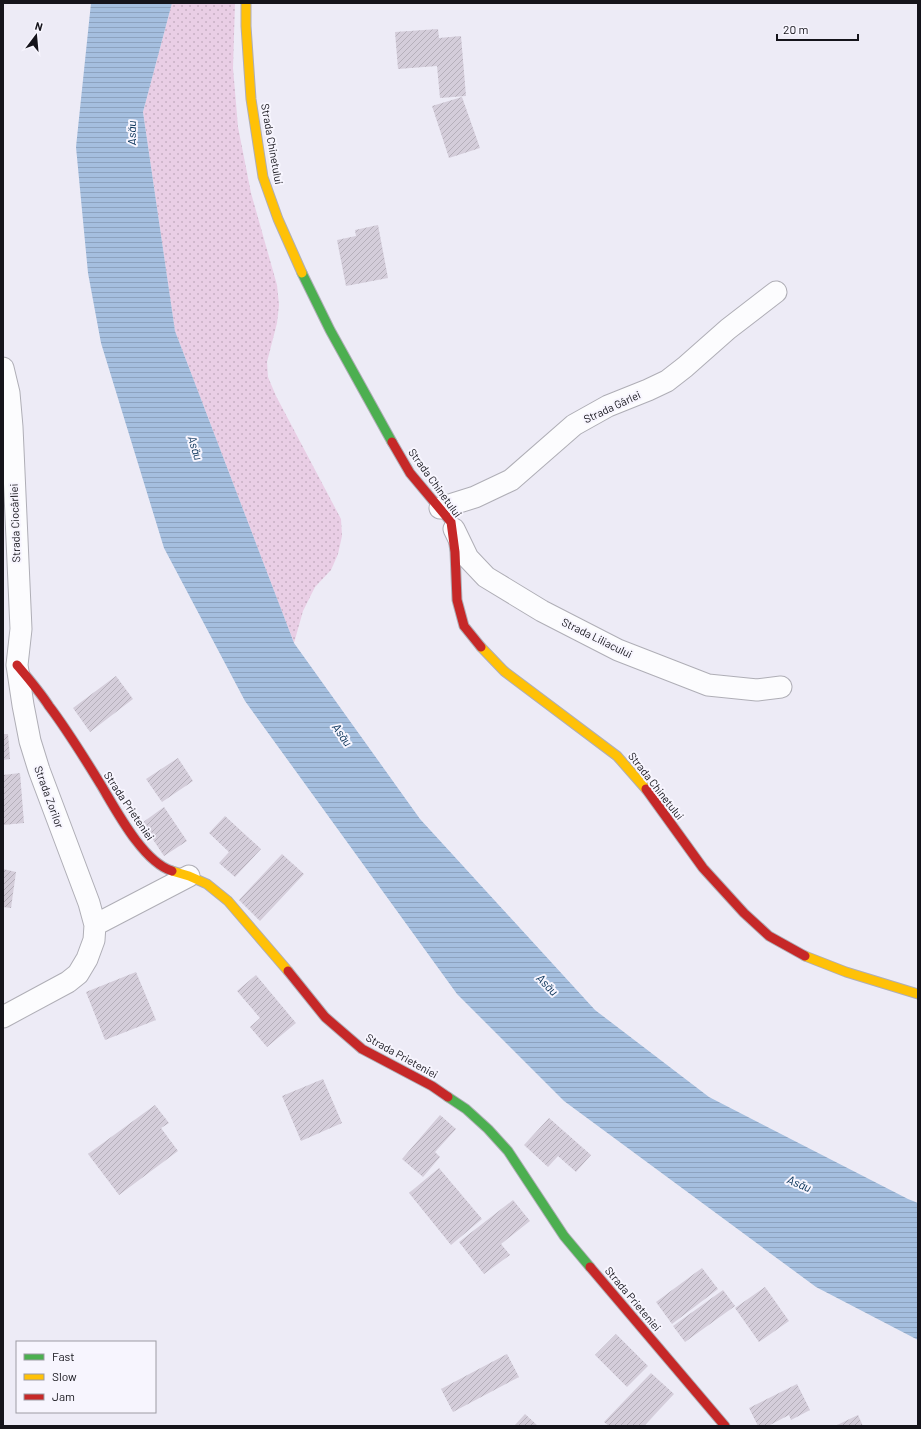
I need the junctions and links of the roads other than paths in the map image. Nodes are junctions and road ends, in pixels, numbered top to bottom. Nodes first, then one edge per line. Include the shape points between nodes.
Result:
1 (246, 3) edge
2 (776, 292) dead end
3 (3, 368) edge
4 (445, 515) junction
5 (10, 664) edge
6 (781, 687) dead end
7 (189, 876) junction
8 (95, 925) junction
9 (918, 994) edge
10 (3, 1016) edge
11 (725, 1426) edge

1 - 4 street, Strada Chinetului via 255,129 263,177 278,219 293,255 365,396 410,473
2 - 4 street, Strada Gârlei via 667,381 608,406 574,425 511,480
3 - 5 street, Strada Ciocârliei via 9,393 12,426 21,630
4 - 6 street, Strada Liliacului via 468,558 486,577 542,611 618,650 708,685 757,690
4 - 9 street, Strada Chinetului via 454,540 457,600 464,626 504,671 617,756 640,781 703,868 769,936 846,972
5 - 7 street, Strada Prieteniei via 49,705 124,824 153,860 166,869
5 - 8 street, Strada Zorilor via 39,770
7 - 8 street
7 - 11 street, Strada Prieteniei via 207,884 228,901 325,1017 340,1031 362,1049 432,1086 466,1109 488,1130 508,1151 564,1236
8 - 10 street, Strada Zorilor via 94,940 78,974 68,982

